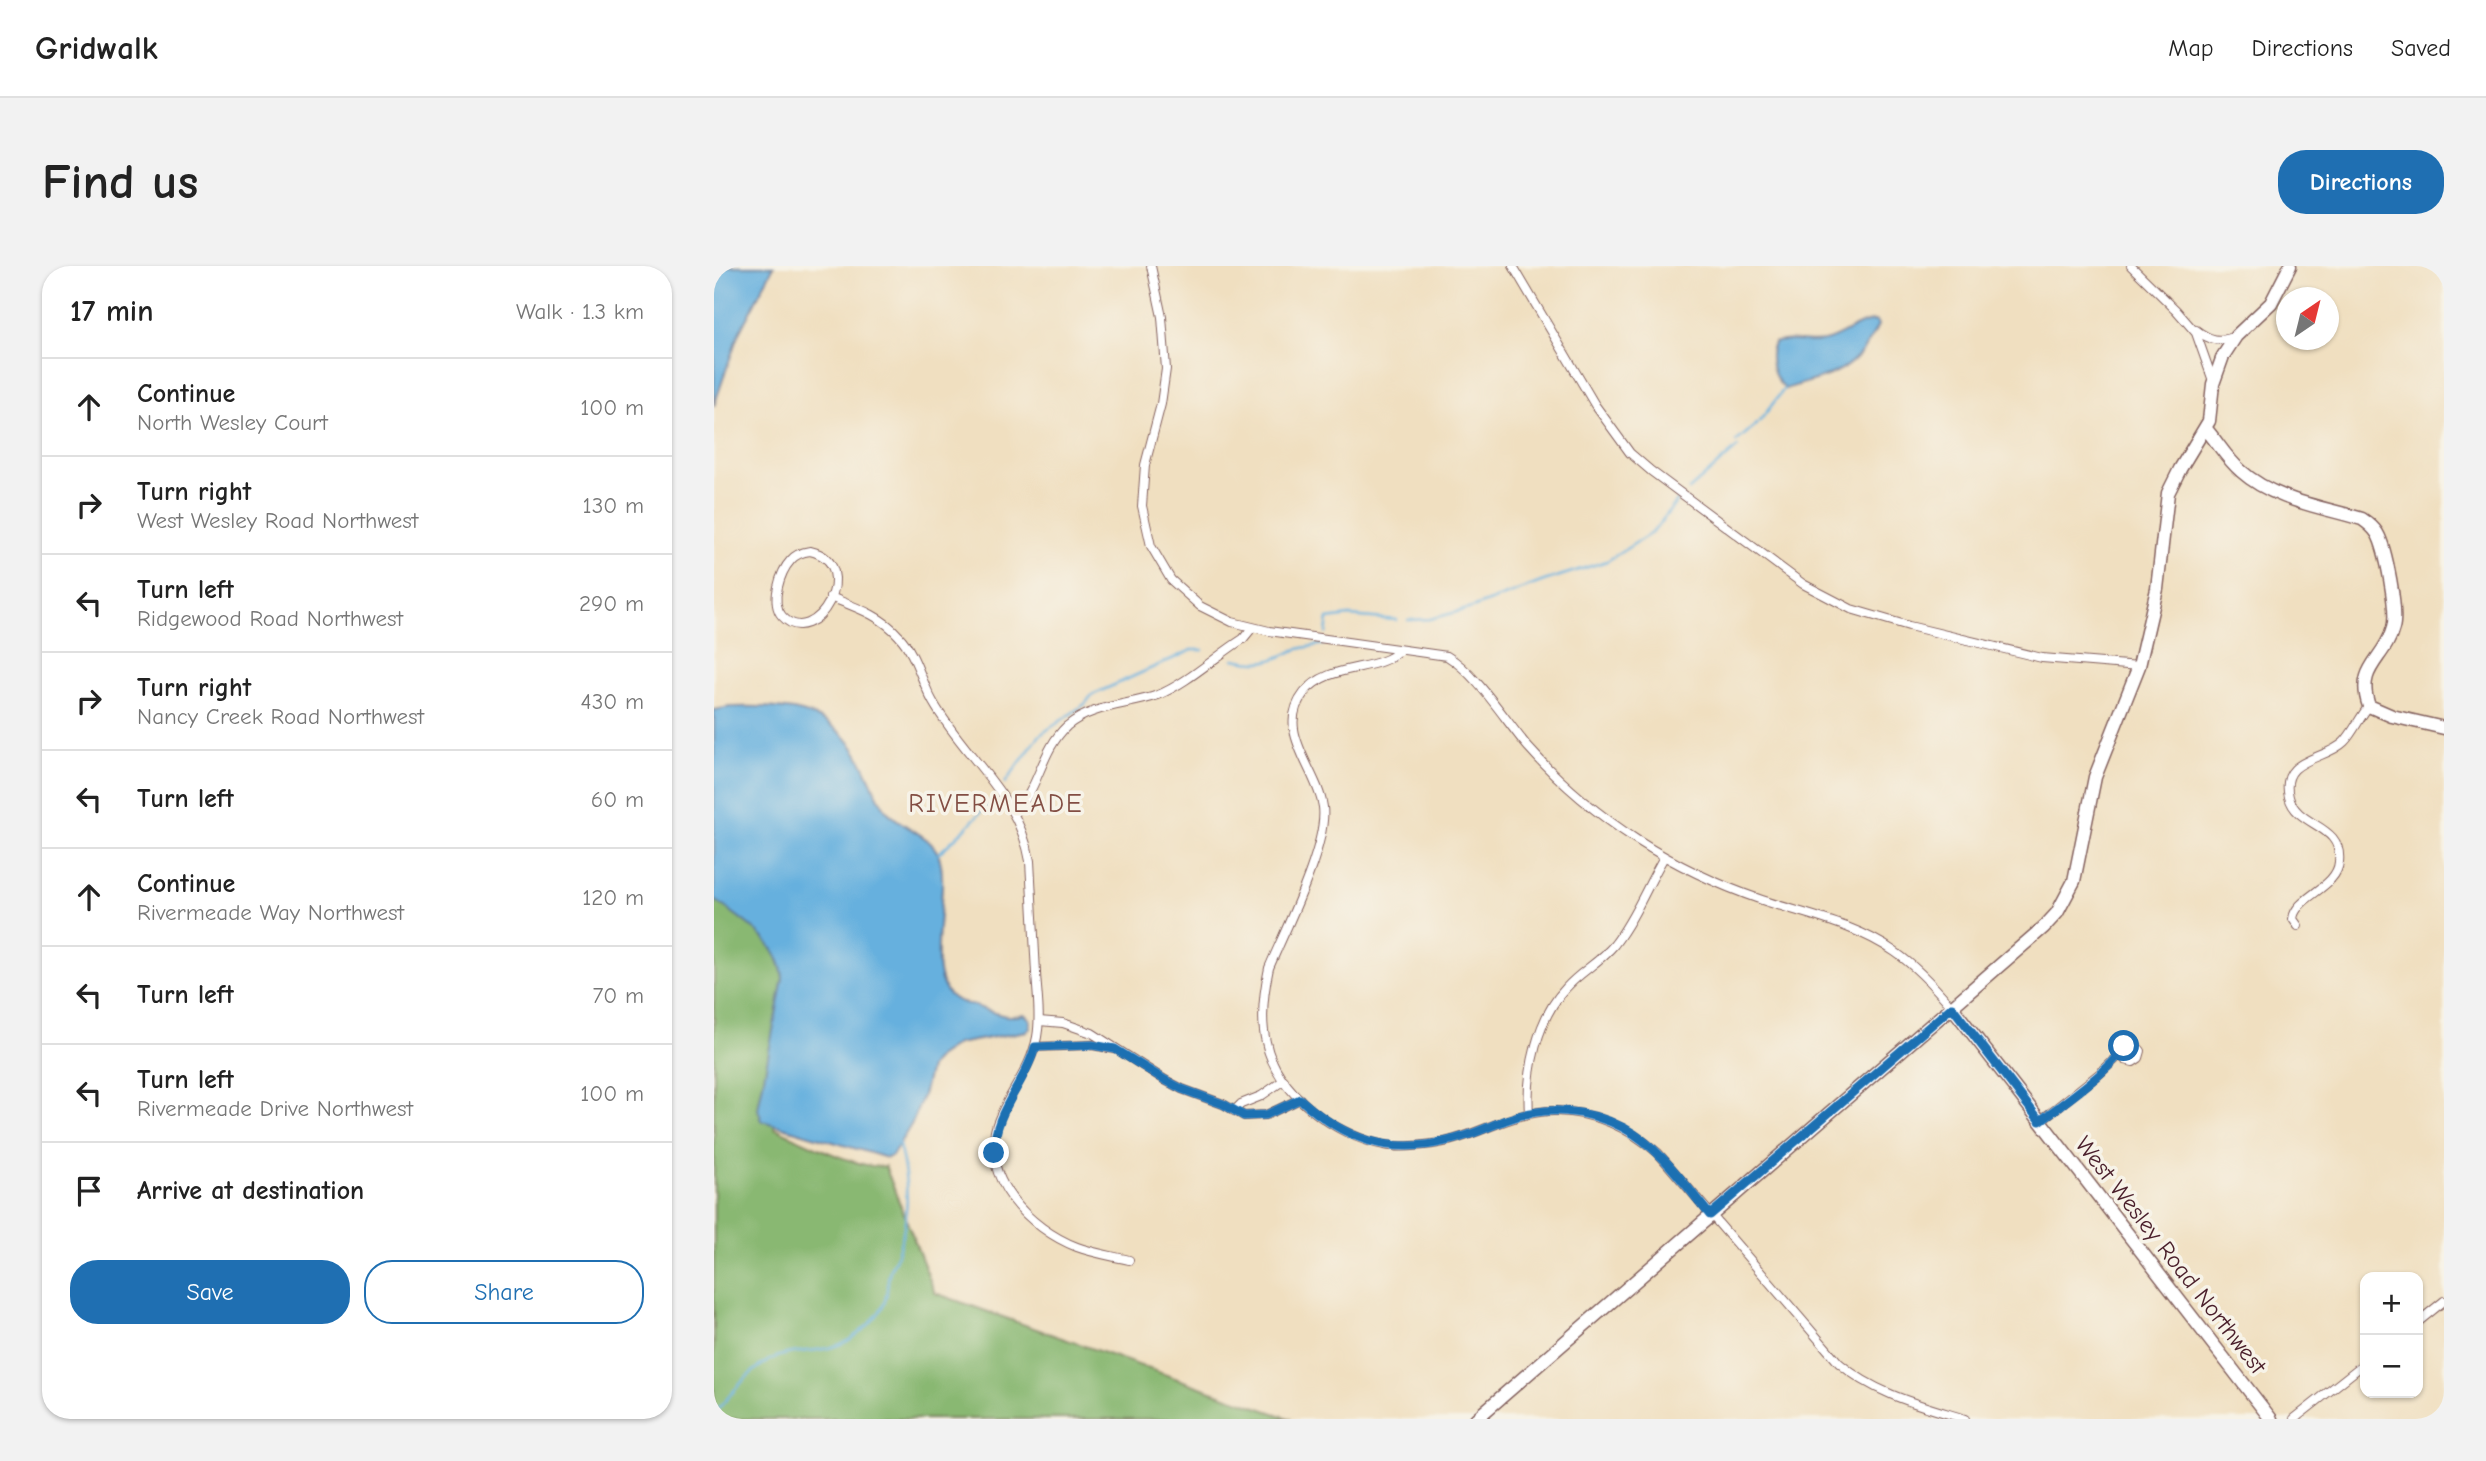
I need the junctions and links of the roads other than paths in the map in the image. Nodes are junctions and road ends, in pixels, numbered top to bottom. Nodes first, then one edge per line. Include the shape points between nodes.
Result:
1 (1151, 266) edge
2 (1513, 266) edge
3 (2131, 266) edge
4 (2290, 266) edge
5 (2188, 324) junction
6 (2236, 336) junction
7 (2214, 384) junction
8 (2206, 429) junction
9 (830, 597) junction
10 (1252, 628) junction
11 (1400, 650) junction
12 (2139, 666) junction
13 (2369, 706) junction
14 (2444, 728) edge
15 (1015, 813) junction
16 (1664, 857) junction
17 (2298, 926) dead end
18 (1952, 1007) junction
19 (1039, 1021) junction
20 (1035, 1047) junction
21 (1115, 1049) junction
22 (2122, 1054) dead end
23 (1284, 1080) junction
24 (1300, 1099) junction
25 (1234, 1111) junction
26 (1529, 1113) junction
27 (2040, 1121) junction
28 (1710, 1215) junction
29 (1129, 1261) dead end
30 (2444, 1301) edge
31 (2423, 1318) edge
32 (2360, 1367) edge
33 (1476, 1419) edge
34 (1965, 1419) edge
35 (2271, 1419) edge
36 (2294, 1419) edge

1 - 10 street, West Wesley Road Northwest via 1162,317 1166,369 1142,483 1146,529 1161,564 1184,593 1215,615
2 - 12 street via 1595,405 1630,453 1803,584 1851,609 1928,631 2042,657
3 - 5 street
4 - 6 street via 2270,303
5 - 6 street via 2212,340
5 - 7 street via 2200,341
6 - 7 street
7 - 8 street
8 - 12 street via 2168,493 2157,589
8 - 13 street via 2253,480 2292,499 2362,519 2378,534 2386,555 2395,621 2366,676
9 - 9 street via 836,576 828,559 810,551 792,558 776,595 783,617 796,624 811,623 822,614
9 - 15 street via 874,615 900,636 934,704
10 - 11 street, West Wesley Road Northwest
10 - 15 street via 1243,639 1168,690 1094,710 1070,724 1051,745
11 - 16 street, West Wesley Road Northwest via 1438,653 1454,660 1563,783
11 - 23 street via 1390,658 1317,680 1295,710 1294,732 1318,785 1324,816 1318,847 1265,987 1265,1041
12 - 18 street via 2095,777 2079,865 2067,897 2044,927
13 - 14 street
13 - 17 street via 2343,743 2303,761 2289,781 2295,809 2328,832 2338,847 2339,862 2330,880 2295,911 2293,919
15 - 19 street via 1030,861
16 - 18 street, West Wesley Road Northwest via 1734,890 1872,937 1915,967
16 - 26 street via 1614,945 1568,985 1547,1012 1533,1061
18 - 27 street, West Wesley Road Northwest
18 - 28 street
19 - 20 street
19 - 21 street via 1082,1029
20 - 21 street
20 - 29 street via 996,1127 994,1153 1000,1178 1015,1202 1048,1230 1077,1246
21 - 25 street via 1173,1085
22 - 27 street
23 - 24 street
23 - 25 street
24 - 25 street via 1266,1115 1244,1116
24 - 26 street via 1340,1130 1391,1146 1450,1141
26 - 28 street via 1580,1113 1626,1129 1658,1153
27 - 35 street, West Wesley Road Northwest
28 - 33 street
28 - 34 street via 1850,1373 1896,1397
30 - 31 street
32 - 36 street

